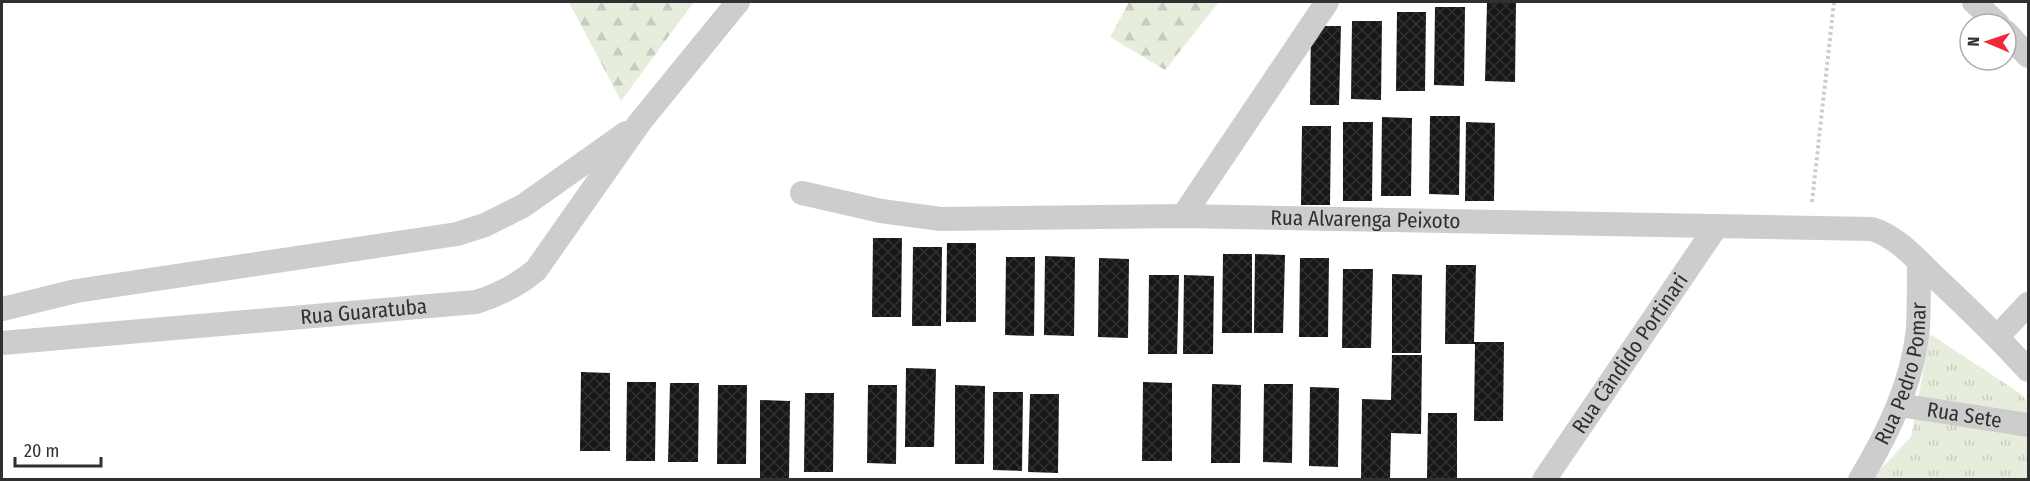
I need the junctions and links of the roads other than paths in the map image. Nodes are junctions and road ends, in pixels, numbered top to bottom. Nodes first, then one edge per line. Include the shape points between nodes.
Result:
1 (738, 2) edge
2 (1327, 2) edge
3 (640, 122) junction
4 (802, 193) dead end
5 (1183, 216) junction
6 (1716, 227) junction
7 (1919, 262) junction
8 (2028, 304) edge
9 (2, 309) edge
10 (1998, 336) junction
11 (2, 343) edge
12 (2028, 370) edge
13 (1899, 405) junction
14 (2028, 425) edge
15 (1544, 480) edge
16 (1860, 480) edge

1 - 3 street, Rua Guaratuba
2 - 5 street
3 - 9 street, Rua Guaratuba via 523,206 457,234 76,291
3 - 11 street, Rua Guaratuba via 536,270 499,295 476,302
4 - 5 street, Rua Alvarenga Peixoto via 881,211 941,219
5 - 6 street, Rua Alvarenga Peixoto
6 - 7 street, Rua Alvarenga Peixoto via 1861,228 1882,232
6 - 15 street, Rua Cândido Portinari
7 - 10 street, Rua Alvarenga Peixoto
7 - 13 street, Rua Pedro Pomar via 1916,339
8 - 10 street
10 - 12 street, Rua Alvarenga Peixoto
13 - 14 street, Rua Sete
13 - 16 street, Rua Pedro Pomar

